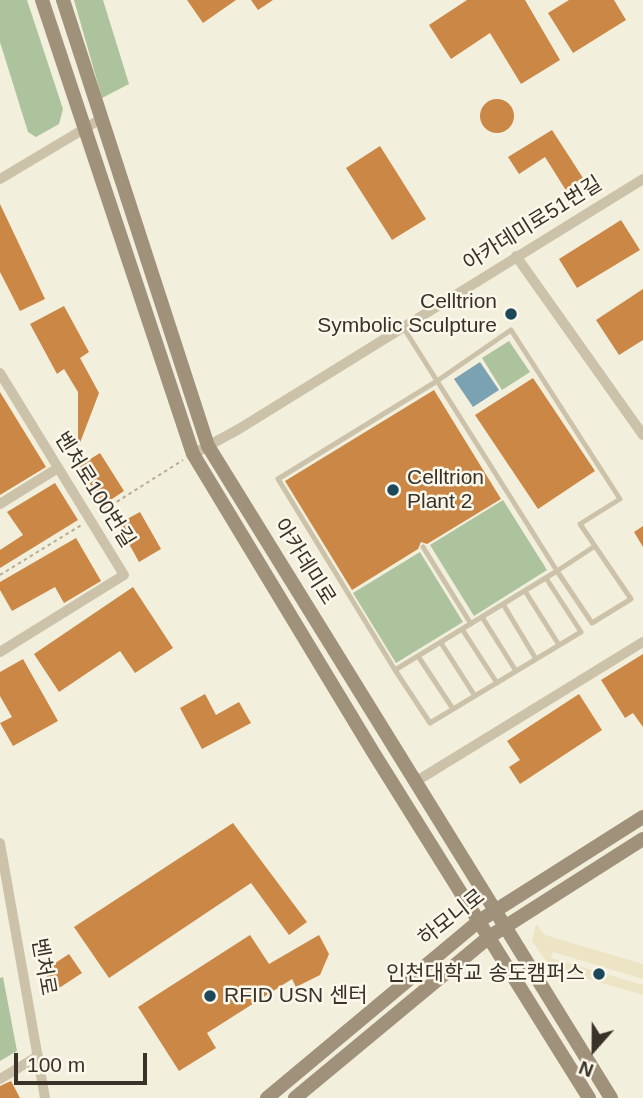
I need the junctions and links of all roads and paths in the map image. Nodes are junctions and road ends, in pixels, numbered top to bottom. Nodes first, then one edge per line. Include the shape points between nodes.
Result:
1 (42, 0) edge
2 (62, 0) edge
3 (99, 120) junction
4 (83, 129) junction
5 (643, 178) edge
6 (0, 179) edge
7 (516, 256) junction
8 (403, 327) junction
9 (0, 373) edge
10 (437, 381) junction
11 (643, 435) edge
12 (208, 446) junction
13 (192, 454) junction
14 (58, 468) junction
15 (0, 504) edge
16 (595, 546) junction
17 (423, 547) dead end
18 (557, 571) junction
19 (546, 578) junction
20 (525, 591) junction
21 (503, 604) junction
22 (482, 617) junction
23 (471, 624) junction
24 (462, 629) junction
25 (643, 642) edge
26 (440, 643) junction
27 (559, 645) junction
28 (0, 652) edge
29 (418, 656) junction
30 (537, 659) junction
31 (395, 670) junction
32 (516, 671) junction
33 (497, 682) junction
34 (475, 696) junction
35 (453, 709) junction
36 (415, 782) junction
37 (643, 817) edge
38 (643, 840) edge
39 (0, 843) edge
40 (10, 893) junction
41 (0, 899) edge
42 (495, 910) junction
43 (479, 920) junction
44 (505, 926) junction
45 (489, 937) junction
46 (38, 1056) junction
47 (0, 1079) edge
48 (288, 1081) junction
49 (45, 1098) edge
50 (267, 1098) edge
51 (293, 1098) edge
52 (589, 1098) edge
53 (611, 1098) edge

1 - 4 main road, 아카데미로
2 - 3 main road, 아카데미로
3 - 4 street
3 - 12 main road, 아카데미로
4 - 6 street
4 - 13 main road, 아카데미로
5 - 7 street, 아카데미로51번길
7 - 8 street, 아카데미로51번길
7 - 11 street
8 - 10 lane
8 - 12 street, 아카데미로51번길
9 - 14 street, 벤처로100번길
10 - 16 lane via 510,330 620,499 580,524
10 - 18 lane
10 - 31 lane via 278,479
12 - 13 street, 아카데미로51번길
12 - 36 main road, 아카데미로
13 - 43 main road, 아카데미로
14 - 15 street
14 - 28 street, 벤처로100번길 via 124,575
16 - 18 lane
16 - 18 lane via 631,599 592,623
17 - 23 lane
18 - 19 lane
19 - 20 lane
19 - 27 lane via 580,632
20 - 21 lane
20 - 27 lane
21 - 22 lane
21 - 30 lane
22 - 23 lane
22 - 32 lane
23 - 24 lane
24 - 26 lane
24 - 33 lane
25 - 36 street
26 - 29 lane
26 - 34 lane
27 - 30 lane
29 - 31 lane
29 - 35 lane
30 - 32 lane
31 - 35 lane via 430,723
32 - 33 lane
33 - 34 lane
34 - 35 lane
36 - 42 main road, 아카데미로
37 - 42 main road, 하모니로
38 - 44 main road, 하모니로
39 - 40 street, 벤처로
40 - 41 street
40 - 46 street, 벤처로
42 - 43 main road, 하모니로
42 - 44 main road, 아카데미로
43 - 45 main road, 아카데미로
43 - 48 main road, 하모니로
44 - 45 main road, 하모니로
44 - 53 main road, 아카데미로
45 - 51 main road, 하모니로
45 - 52 main road, 아카데미로
46 - 47 street
46 - 49 street, 벤처로
48 - 50 main road, 하모니로
48 - 51 street

